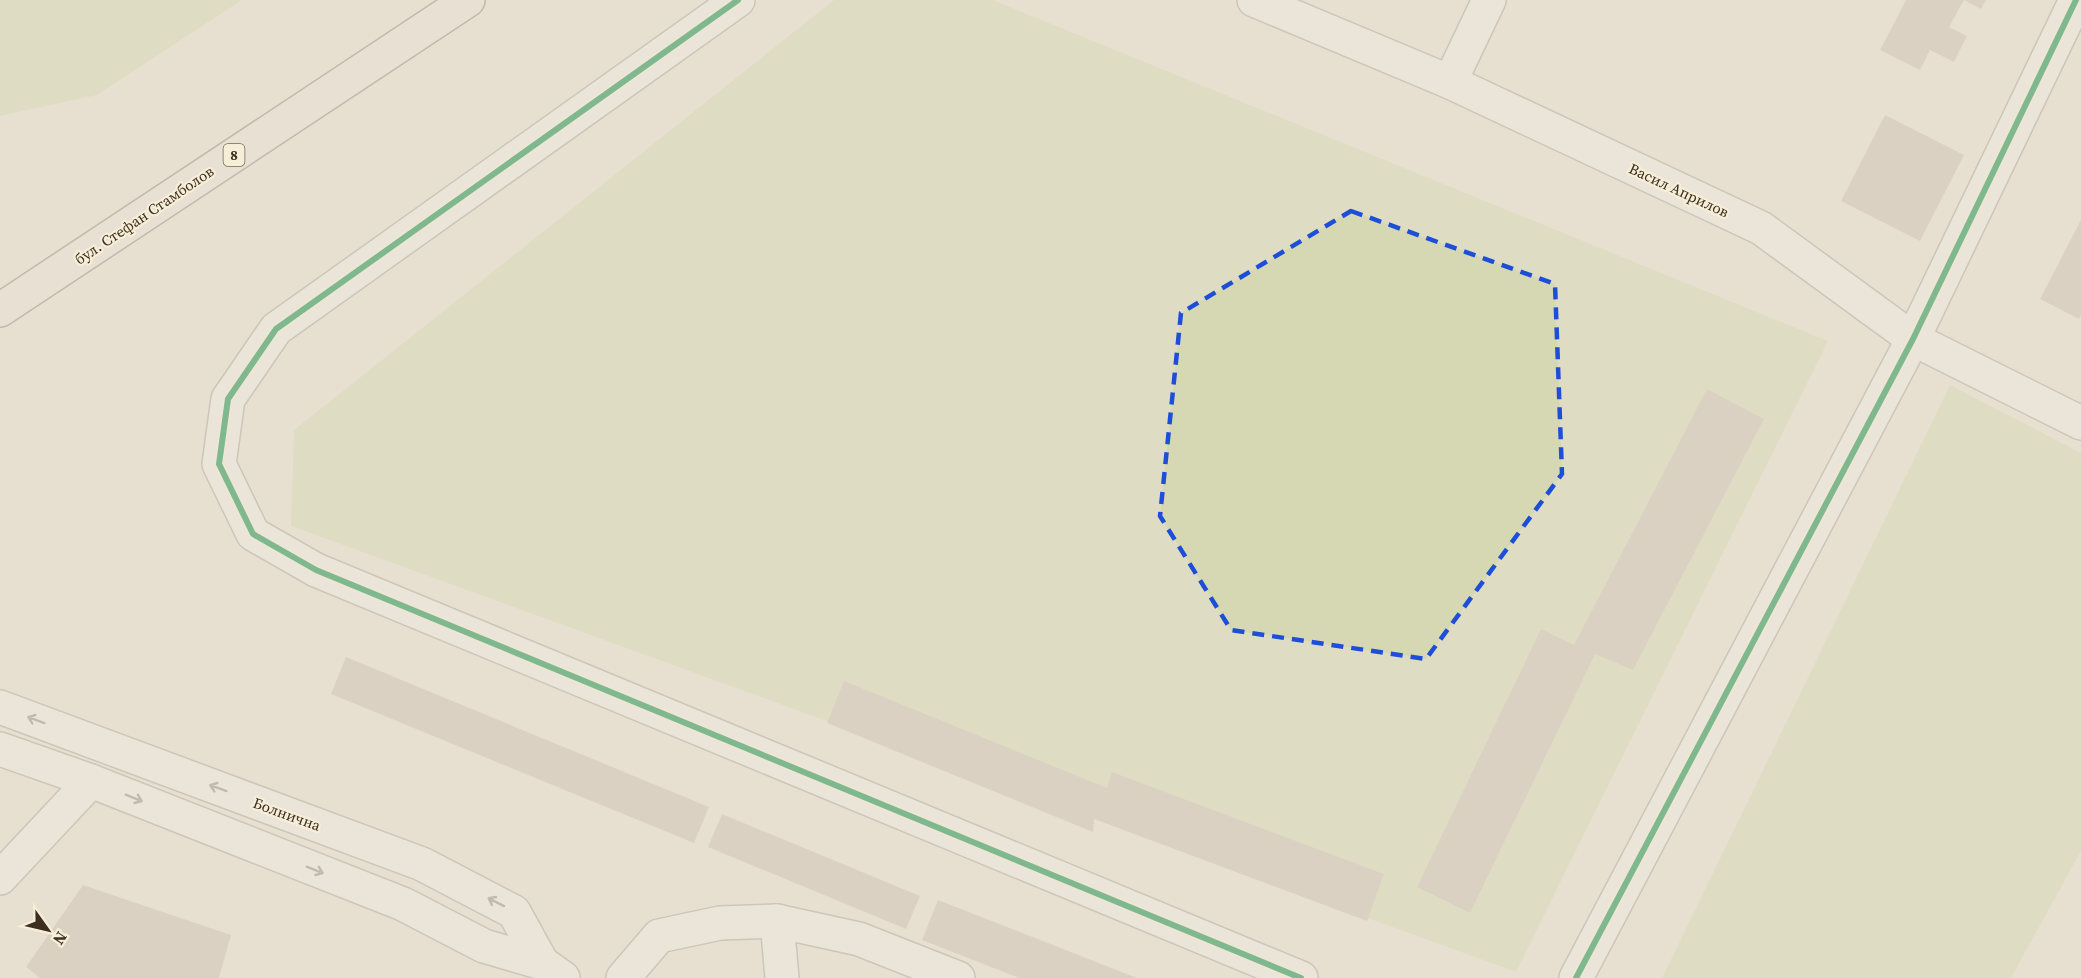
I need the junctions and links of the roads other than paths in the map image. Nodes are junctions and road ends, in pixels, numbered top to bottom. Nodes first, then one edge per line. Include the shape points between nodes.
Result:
1 (468, 0) edge
2 (738, 0) edge
3 (1254, 0) edge
4 (1489, 0) edge
5 (2076, 0) edge
6 (1450, 82) junction
7 (0, 310) edge
8 (1913, 339) junction
9 (2081, 423) edge
10 (0, 707) edge
11 (0, 749) edge
12 (91, 781) junction
13 (0, 878) edge
14 (777, 921) junction
15 (552, 971) edge
16 (623, 978) edge
17 (782, 978) edge
18 (958, 978) edge
19 (1301, 978) edge
20 (1576, 978) edge

1 - 7 main road, бул. Стефан Стамболов / 8
2 - 19 street via 276,329 228,399 219,464 253,534 316,570
3 - 6 street, Васил Априлов
4 - 6 street
5 - 8 street
6 - 8 street, Васил Априлов via 1761,228
8 - 9 street, Васил Априлов
8 - 20 street
15 -> 10 street, Болнична via 514,912 422,864
11 - 12 street, Болнична
12 - 13 street
12 -> 15 street, Болнична via 402,904 484,946
14 - 16 street via 720,923 659,936
14 - 17 street
14 - 18 street via 859,939

